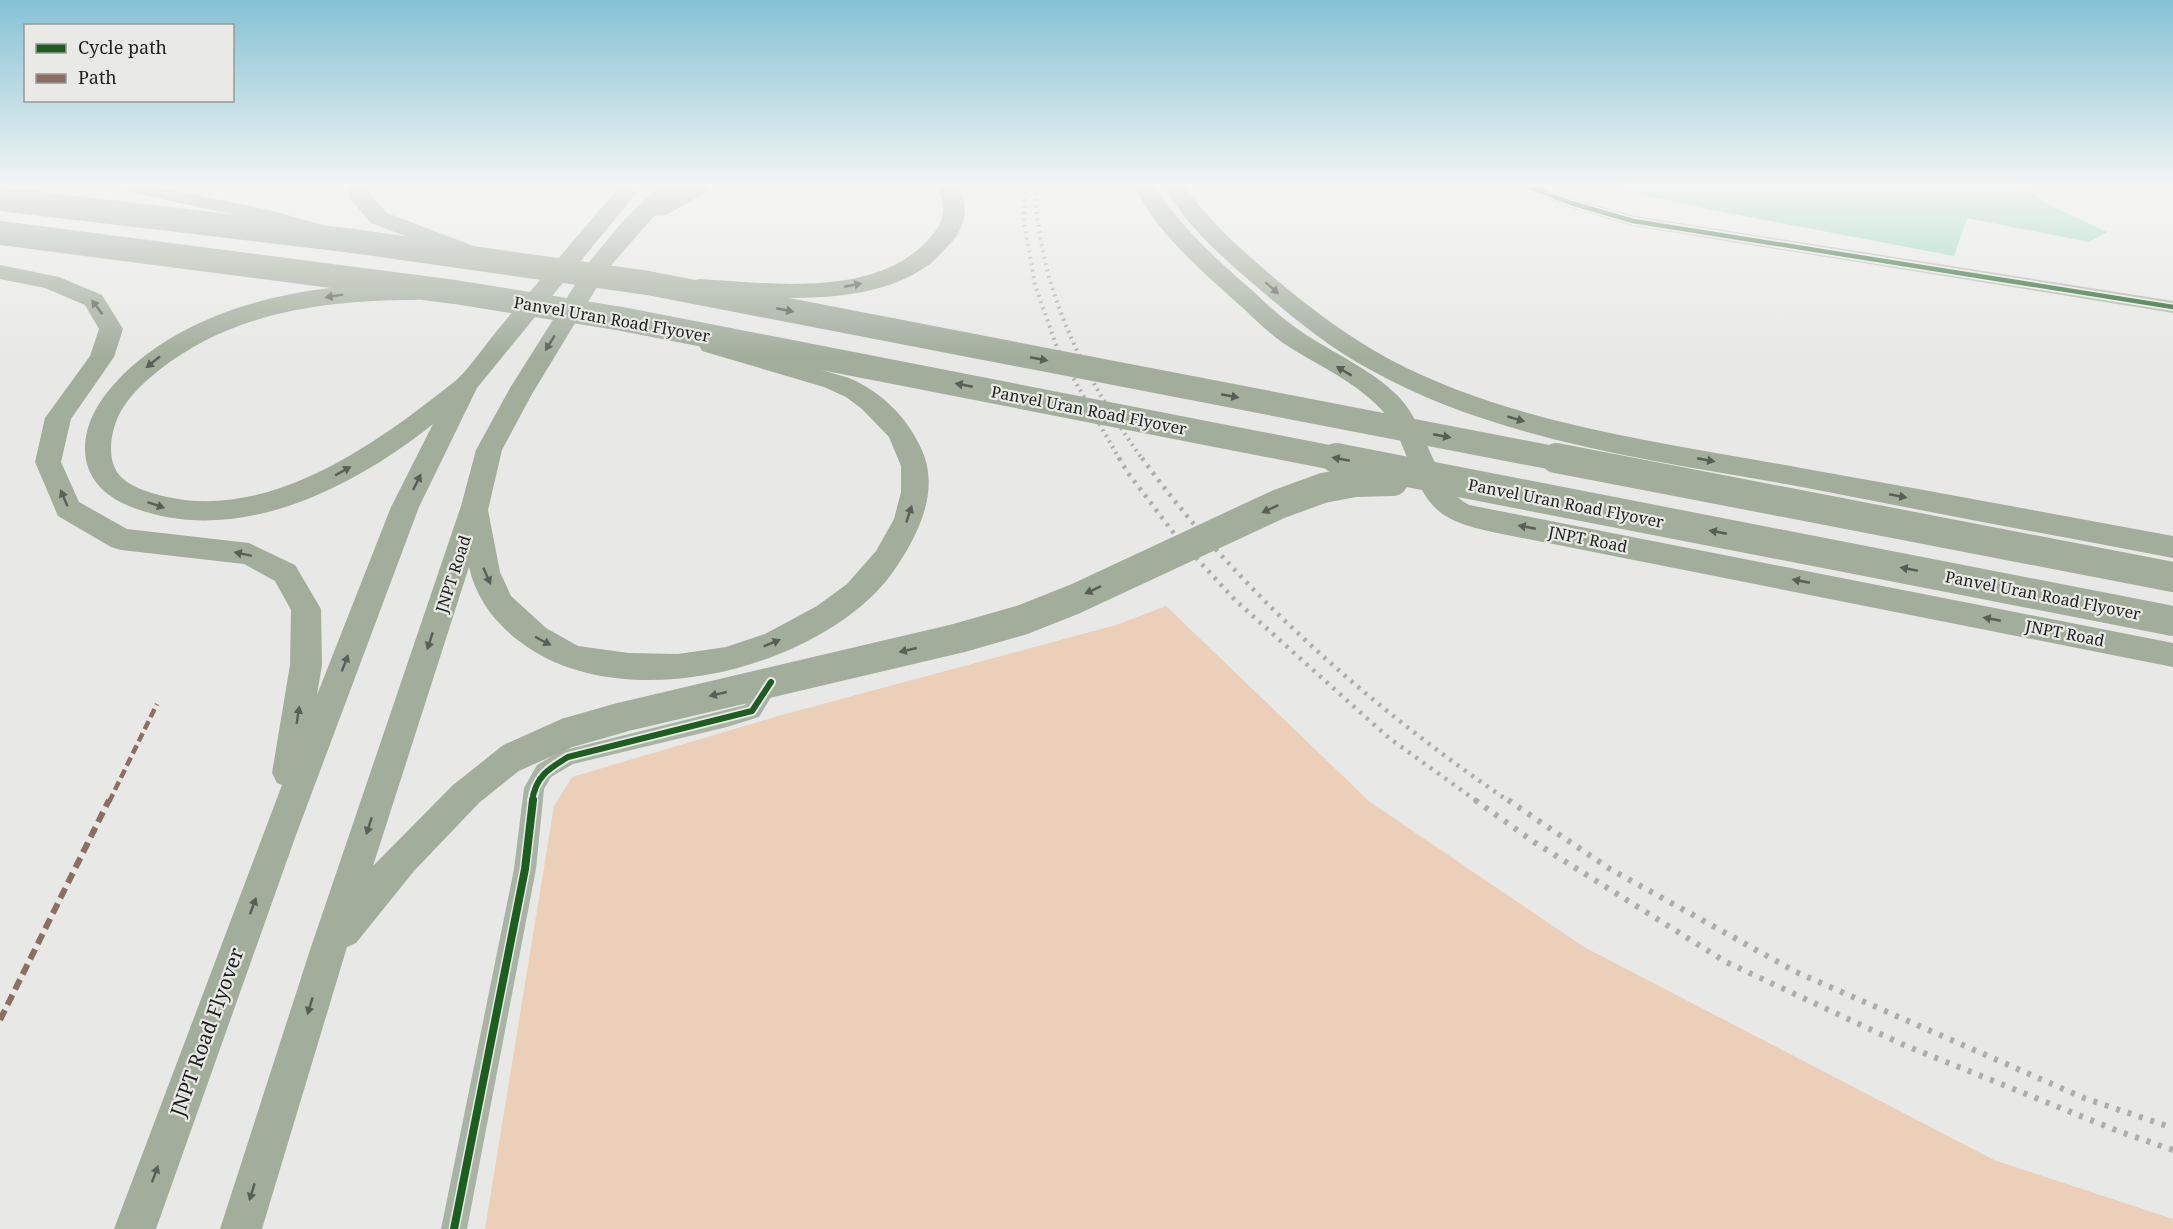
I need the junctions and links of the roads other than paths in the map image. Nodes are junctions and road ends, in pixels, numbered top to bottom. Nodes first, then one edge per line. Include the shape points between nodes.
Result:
1 (81, 243) edge
2 (371, 243) edge
3 (447, 243) edge
4 (581, 243) edge
5 (617, 243) edge
6 (940, 243) edge
7 (1187, 243) edge
8 (1222, 243) edge
9 (1773, 243) edge
10 (0, 244) edge
11 (486, 258) junction
12 (0, 272) edge
13 (319, 274) junction
14 (648, 284) junction
15 (455, 292) junction
16 (2173, 307) edge
17 (622, 319) junction
18 (1386, 382) junction
19 (466, 384) junction
20 (1534, 496) junction
21 (475, 506) junction
22 (2173, 547) edge
23 (2173, 577) edge
24 (2173, 621) edge
25 (2173, 655) edge
26 (771, 682) junction
27 (279, 835) junction
28 (328, 950) junction
29 (135, 1229) edge
30 (241, 1229) edge
31 (454, 1229) edge

1 - 13 highway, Panvel Uran Road Flyover, bridge
2 - 11 highway, bridge
3 - 11 highway
4 - 19 highway
5 -> 21 highway, JNPT Road via 598,266 519,394 489,450
14 -> 6 highway, bridge via 830,290 874,281 909,267
18 -> 7 highway, JNPT Road via 1281,329
8 -> 18 highway, JNPT Road
9 - 16 street
10 - 13 main road, bridge via 213,272
11 - 14 highway, bridge
27 -> 12 highway via 306,665 306,609 285,573 249,554 121,538 68,509 48,462 58,418 102,357 111,329 94,300 51,282
13 - 15 highway, Panvel Uran Road Flyover, bridge
14 -> 23 highway, bridge
15 - 17 highway, Panvel Uran Road Flyover, bridge
15 -> 19 highway, bridge via 348,294 289,303 246,314 198,334 157,358 126,385 106,411 97,442 103,473 127,495 168,509 226,510 283,497 336,475 387,446
20 -> 17 highway, Panvel Uran Road Flyover, bridge
21 -> 17 highway, bridge via 482,564 499,603 531,634 577,658 633,667 686,666 743,655 791,635 834,610 870,580 894,547 910,514 916,479 908,447 887,417 860,394 824,379
18 -> 22 highway, JNPT Road via 1574,435
25 -> 18 highway, JNPT Road via 1470,516 1453,510 1434,489
27 -> 19 highway via 405,507
24 -> 20 highway, Panvel Uran Road Flyover, bridge
20 -> 26 highway, bridge via 1392,481 1323,488 1279,504 1022,620
21 -> 28 highway, JNPT Road
26 -> 28 highway, bridge via 567,733 511,758 420,837
26 - 31 street via 752,711 568,757 544,771 534,788 525,869
29 -> 27 highway, JNPT Road Flyover
28 -> 30 highway

